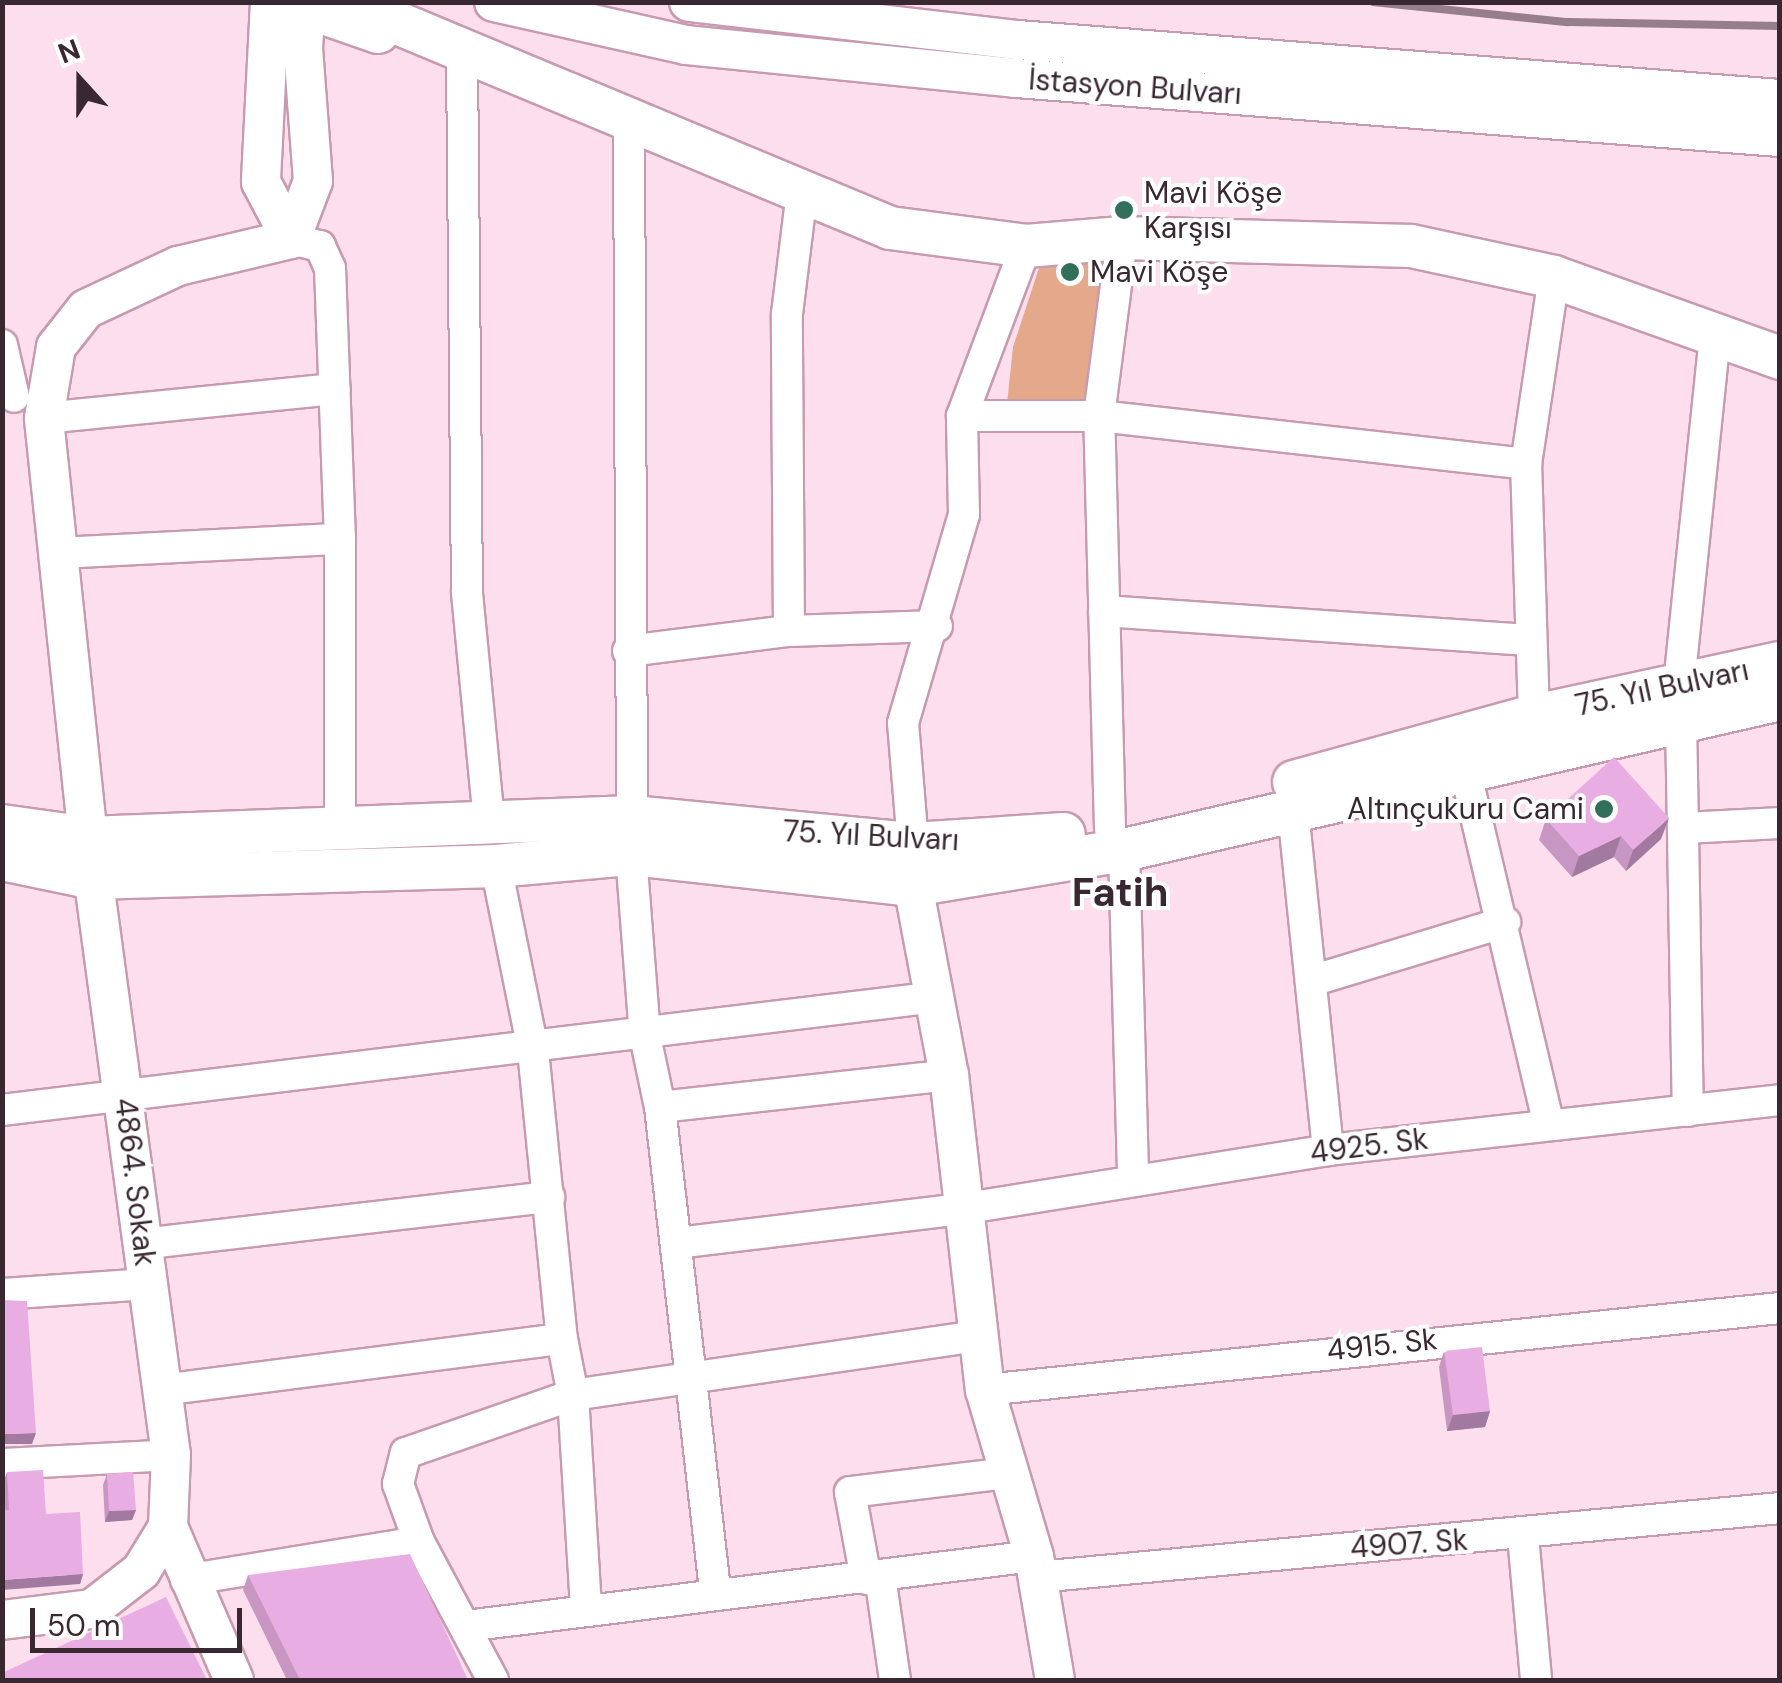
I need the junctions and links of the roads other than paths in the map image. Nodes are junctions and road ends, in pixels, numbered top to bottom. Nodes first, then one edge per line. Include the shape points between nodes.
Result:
1 (346, 2) edge
2 (494, 2) edge
3 (689, 2) edge
4 (295, 14) edge
5 (454, 52) junction
6 (1780, 99) edge
7 (629, 120) junction
8 (1780, 137) edge
9 (802, 191) junction
10 (1122, 238) junction
11 (291, 239) junction
12 (1026, 246) junction
13 (1554, 276) junction
14 (1715, 334) junction
15 (2, 344) edge
16 (1780, 358) edge
17 (335, 390) junction
18 (26, 401) edge
19 (962, 416) junction
20 (1099, 416) junction
21 (1526, 464) junction
22 (340, 539) junction
23 (60, 553) junction
24 (1104, 610) junction
25 (937, 626) junction
26 (789, 630) junction
27 (1528, 640) junction
28 (628, 651) junction
29 (1780, 663) edge
30 (1780, 699) edge
31 (1680, 701) junction
32 (1534, 716) junction
33 (1465, 770) junction
34 (1293, 811) junction
35 (489, 823) junction
36 (1780, 823) edge
37 (2, 826) edge
38 (1685, 828) junction
39 (340, 833) junction
40 (632, 836) junction
41 (1117, 839) junction
42 (90, 858) junction
43 (2, 859) edge
44 (913, 864) junction
45 (496, 866) junction
46 (1504, 922) junction
47 (1311, 982) junction
48 (929, 998) junction
49 (645, 1036) junction
50 (533, 1050) junction
51 (948, 1075) junction
52 (124, 1094) junction
53 (1780, 1100) edge
54 (660, 1107) junction
55 (2, 1110) edge
56 (1688, 1111) junction
57 (1549, 1124) junction
58 (1328, 1150) junction
59 (1132, 1181) junction
60 (549, 1196) junction
61 (961, 1209) junction
62 (142, 1244) junction
63 (676, 1244) junction
64 (148, 1284) junction
65 (2, 1294) edge
66 (1780, 1308) edge
67 (980, 1336) junction
68 (562, 1339) junction
69 (692, 1376) junction
70 (162, 1390) junction
71 (985, 1390) junction
72 (573, 1395) junction
73 (171, 1456) junction
74 (2, 1464) edge
75 (1006, 1473) junction
76 (1780, 1508) edge
77 (168, 1527) junction
78 (1523, 1536) junction
79 (419, 1542) junction
80 (1036, 1566) junction
81 (873, 1578) junction
82 (186, 1580) junction
83 (716, 1595) junction
84 (586, 1609) junction
85 (2, 1620) edge
86 (466, 1626) junction
87 (234, 1680) edge
88 (494, 1680) edge
89 (895, 1680) edge
90 (1055, 1680) edge
91 (1536, 1680) edge

1 - 5 main road
2 - 8 street, İstasyon Bulvarı via 686,45 1035,80
3 - 6 street, İstasyon Bulvarı via 1018,40
4 - 5 main road
4 - 11 street via 312,180
4 - 11 street via 261,182
5 - 7 main road
5 - 35 street via 467,593
7 - 9 main road
7 - 28 street
9 - 12 main road via 890,228
9 - 26 street via 786,314
10 - 12 main road
10 - 13 main road via 1411,246
10 - 20 street
11 - 17 street via 320,246 330,268
11 - 18 street via 178,266 86,309
12 - 19 street
13 - 14 main road
13 - 21 street
14 - 16 main road
14 - 31 street
15 - 18 street
17 - 18 street
17 - 22 street
18 - 23 street, 4864. Sokak
19 - 20 street
19 - 25 street via 964,515
20 - 21 street
20 - 24 street
21 - 27 street
22 - 23 street
22 - 39 street
23 - 42 street, 4864. Sokak
24 - 27 street
24 - 41 street
25 - 26 street
25 - 44 street via 903,723
26 - 28 street
27 - 32 street
28 - 40 street
29 - 31 main road, 75. Yıl Bulvarı
30 - 31 main road
31 - 32 main road, 75. Yıl Bulvarı
31 - 33 main road, 75. Yıl Bulvarı
31 - 38 street
32 - 41 main road, 75. Yıl Bulvarı
33 - 34 main road, 75. Yıl Bulvarı
33 - 46 street
34 - 41 main road, 75. Yıl Bulvarı
34 - 47 street
35 - 39 main road, 75. Yıl Bulvarı
35 - 40 main road, 75. Yıl Bulvarı
36 - 38 street
37 - 42 main road, 75. Yıl Bulvarı
38 - 56 street
39 - 42 main road, 75. Yıl Bulvarı
40 - 44 main road, 75. Yıl Bulvarı
40 - 45 main road, 75. Yıl Bulvarı
40 - 49 street
41 - 44 main road, 75. Yıl Bulvarı
41 - 59 street
42 - 43 main road, 75. Yıl Bulvarı
42 - 45 main road, 75. Yıl Bulvarı
42 - 52 street, 4864. Sokak
44 - 48 street
45 - 50 street
46 - 47 street
46 - 57 street
47 - 58 street
48 - 49 street
48 - 51 street
49 - 50 street
49 - 54 street
50 - 52 street
50 - 60 street
51 - 54 street
51 - 61 street
52 - 55 street
52 - 62 street, 4864. Sokak
53 - 56 street, 4925. Sk
54 - 63 street
56 - 57 street, 4925. Sk
57 - 58 street, 4925. Sk
58 - 59 street, 4925. Sk
59 - 61 street, 4925. Sk
60 - 62 street
60 - 68 street
61 - 63 street, 4925. Sk
61 - 67 street
62 - 64 street, 4864. Sokak
63 - 69 street
64 - 65 street
64 - 70 street, 4864. Sokak
66 - 71 street, 4915. Sk
67 - 69 street
67 - 71 street
68 - 70 street
68 - 72 street
69 - 72 street
69 - 83 street
70 - 73 street, 4864. Sokak
71 - 75 street
72 - 79 street via 406,1453 398,1484
72 - 84 street
73 - 74 street
73 - 77 street, 4864. Sokak
75 - 80 street
75 - 81 street via 850,1492
76 - 78 street, 4907. Sk
77 - 82 street
77 - 85 street via 141,1570 92,1609
78 - 80 street, 4907. Sk
78 - 91 street
79 - 82 street
79 - 86 street
80 - 81 street, 4907. Sk
80 - 90 street
81 - 83 street, 4907. Sk
81 - 89 street
82 - 87 street
83 - 84 street, 4907. Sk
84 - 86 street, 4907. Sk
86 - 88 street

